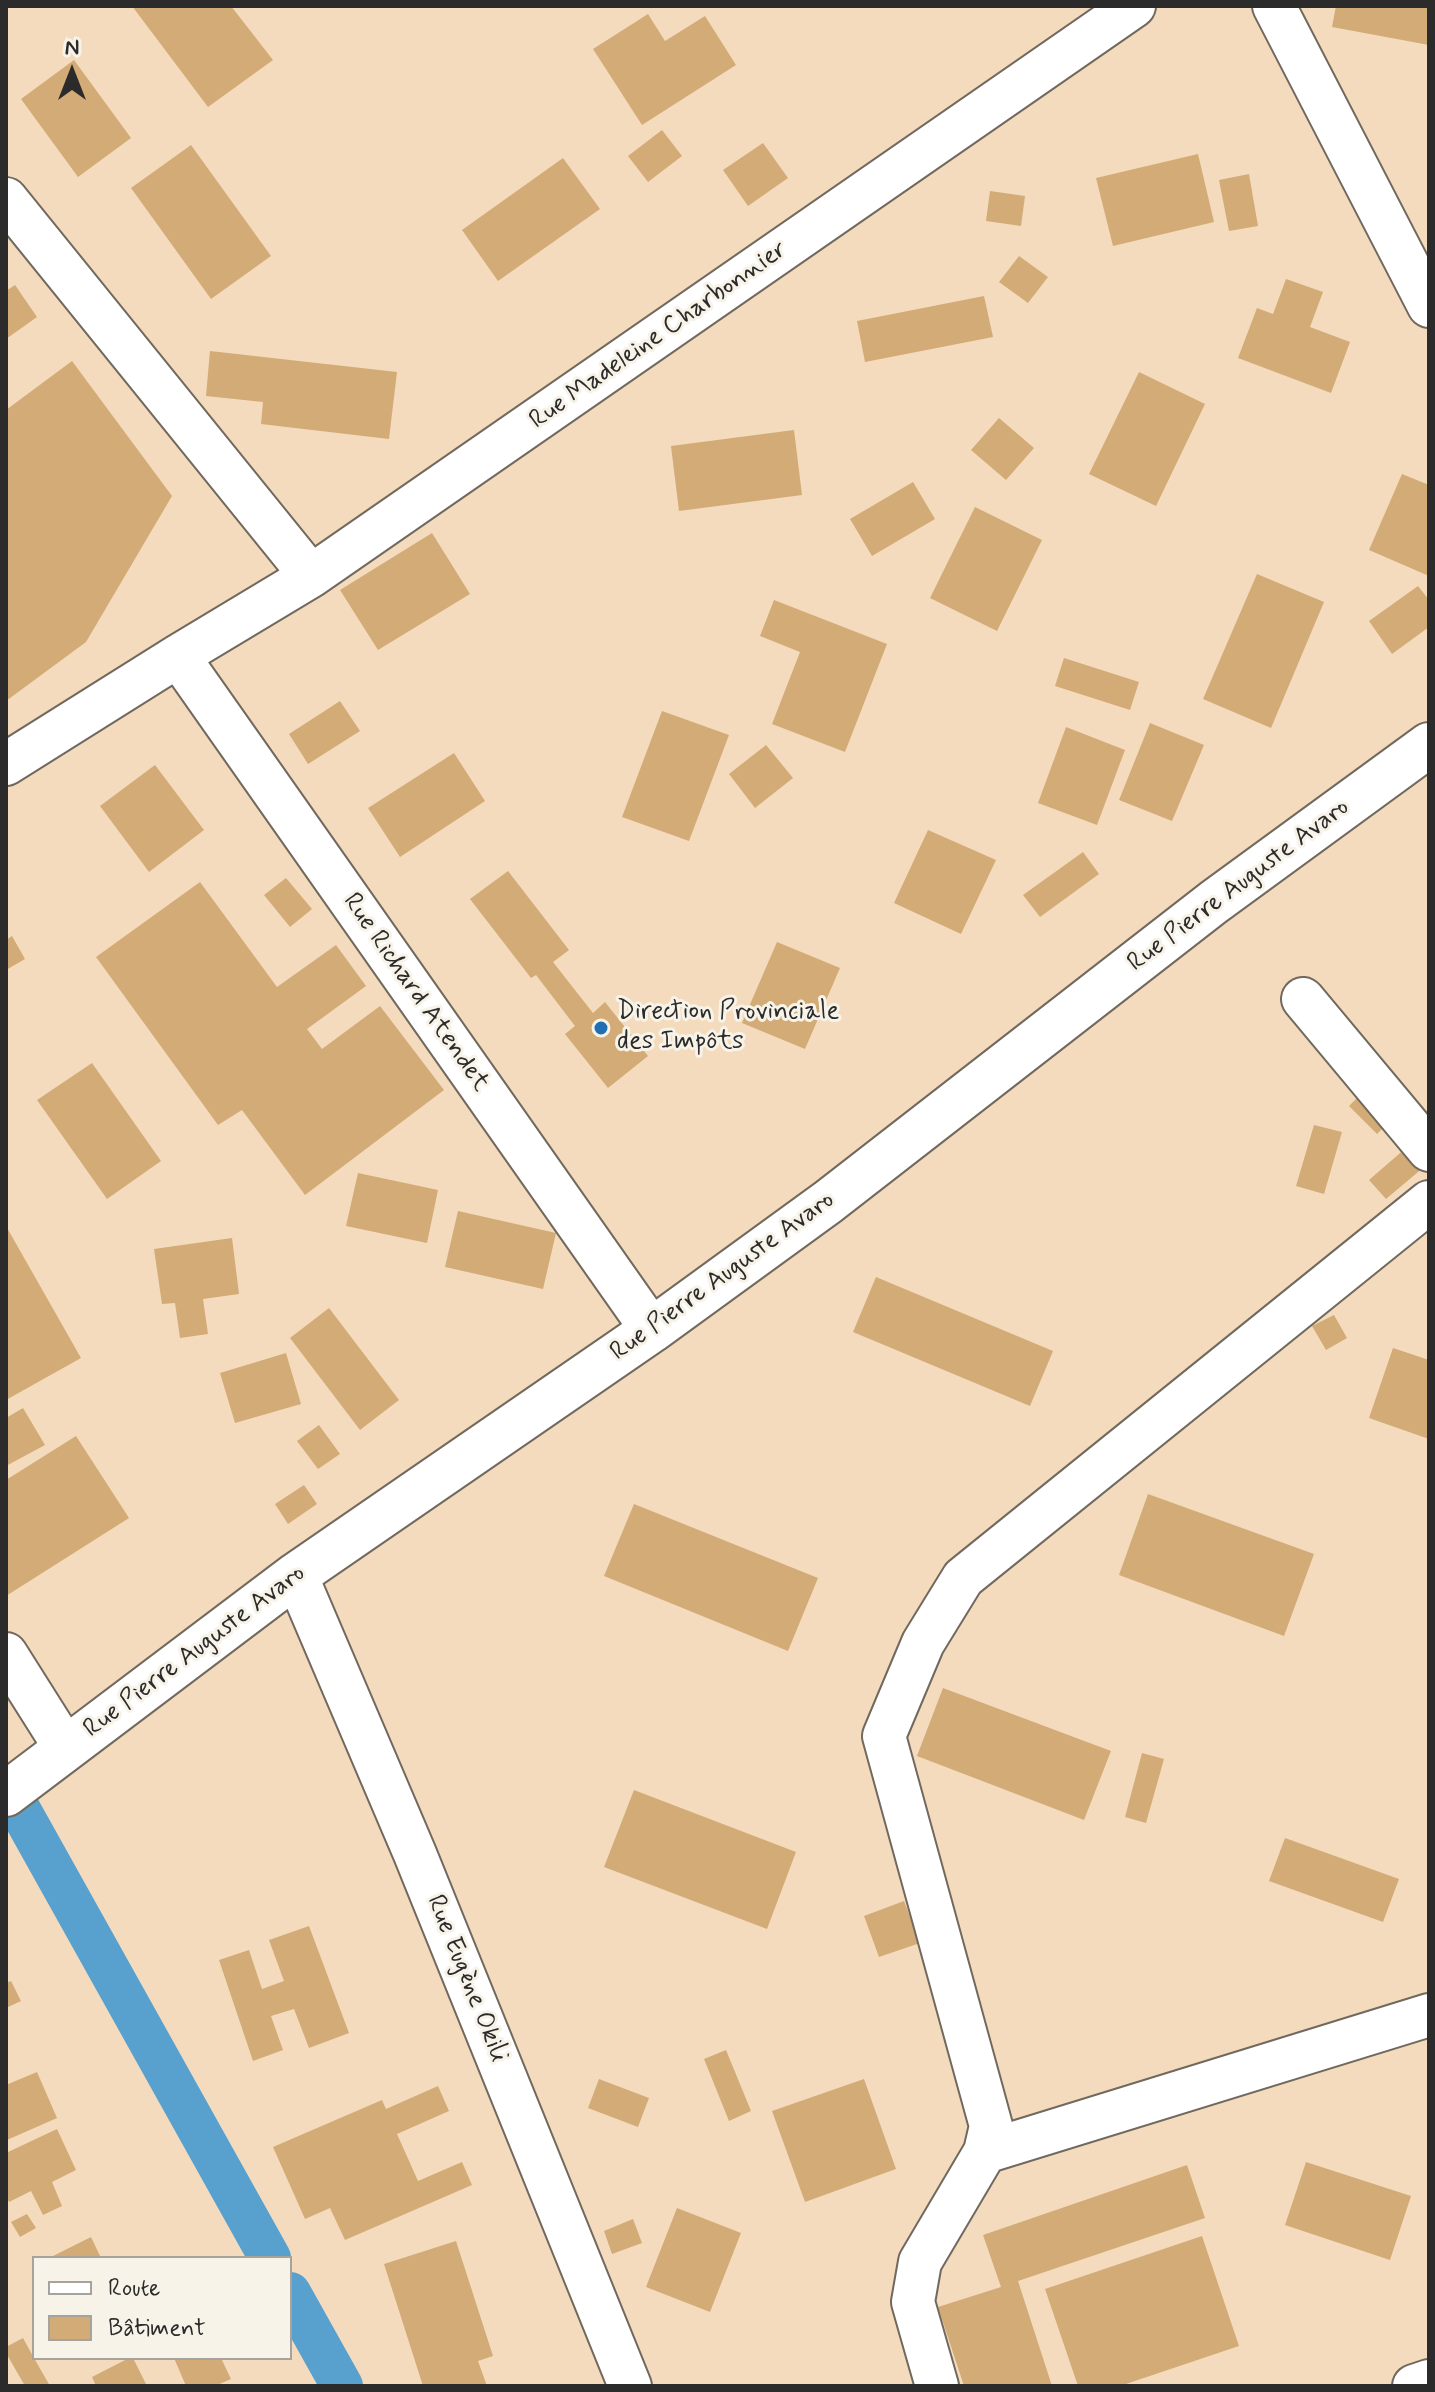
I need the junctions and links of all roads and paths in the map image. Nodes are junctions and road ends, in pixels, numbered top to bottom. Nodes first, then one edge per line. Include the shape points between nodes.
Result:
1 (1134, 6) edge
2 (1274, 6) edge
3 (6, 199) edge
4 (1429, 306) edge
5 (311, 576) junction
6 (178, 656) junction
7 (1429, 745) edge
8 (6, 764) edge
9 (1303, 999) dead end
10 (1429, 1150) edge
11 (1429, 1202) edge
12 (652, 1330) junction
13 (296, 1575) junction
14 (6, 1654) edge
15 (35, 1773) edge
16 (1429, 2015) edge
17 (985, 2152) junction
18 (1429, 2381) edge
19 (630, 2386) edge
20 (937, 2386) edge
21 (1414, 2386) edge

1 - 5 street, Rue Madeleine Charbonnier
2 - 4 street
3 - 5 street
5 - 6 street, Rue Madeleine Charbonnier
6 - 8 street, Rue Madeleine Charbonnier
6 - 12 street, Rue Richard Atendet
7 - 12 street, Rue Pierre Auguste Avaro
9 - 10 street
11 - 17 street via 963,1578 923,1643 884,1736 991,2126
12 - 13 street, Rue Pierre Auguste Avaro
13 - 15 street, Rue Pierre Auguste Avaro
13 - 19 street, Rue Eugène Okili
14 - 15 street
16 - 17 street
17 - 20 street via 920,2262 913,2302
18 - 21 street

